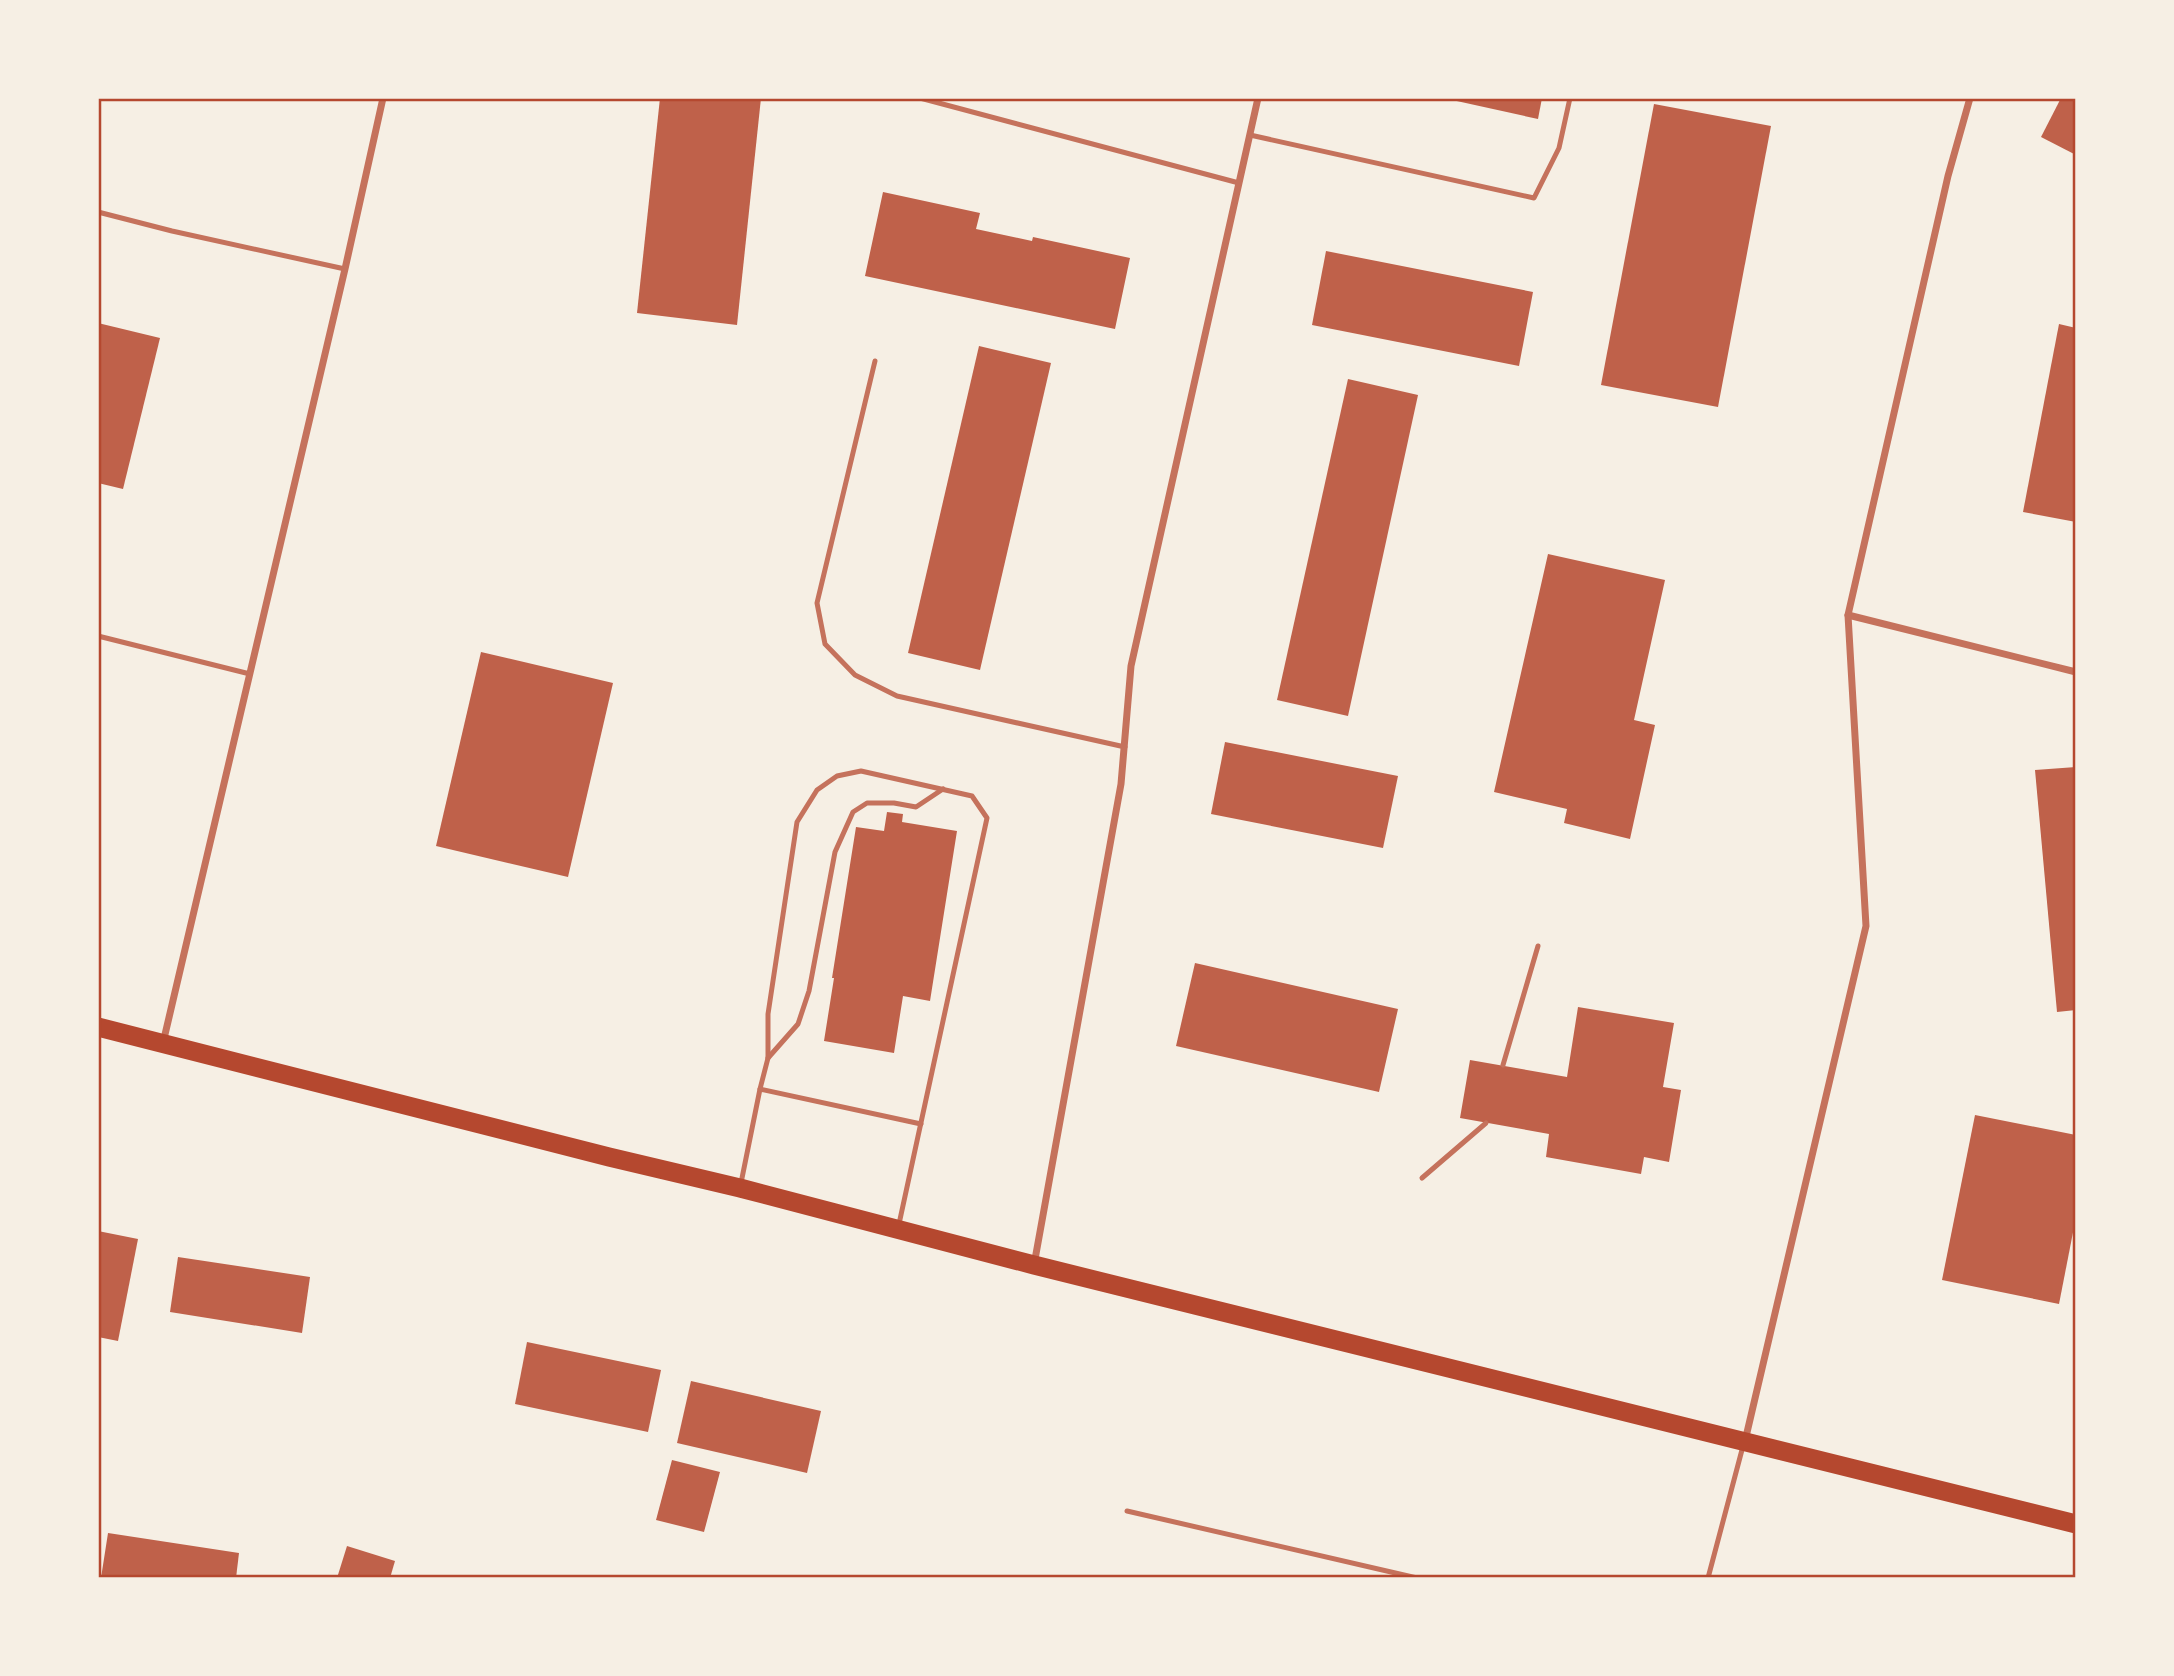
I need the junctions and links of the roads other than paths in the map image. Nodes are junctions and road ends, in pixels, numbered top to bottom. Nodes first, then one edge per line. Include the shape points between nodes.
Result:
1 (383, 98) edge
2 (920, 98) edge
3 (1258, 98) edge
4 (1570, 98) edge
5 (1970, 98) edge
6 (1250, 135) junction
7 (1239, 183) junction
8 (98, 212) edge
9 (345, 269) junction
10 (875, 360) dead end
11 (1848, 615) junction
12 (98, 636) edge
13 (2076, 672) edge
14 (250, 674) junction
15 (1125, 747) junction
16 (943, 789) junction
17 (1538, 946) dead end
18 (98, 1027) edge
19 (163, 1044) junction
20 (768, 1058) junction
21 (1503, 1065) dead end
22 (760, 1089) junction
23 (1486, 1123) dead end
24 (920, 1124) junction
25 (1422, 1178) dead end
26 (740, 1188) junction
27 (898, 1230) junction
28 (1034, 1265) junction
29 (1744, 1441) junction
30 (1128, 1511) dead end
31 (2076, 1524) edge
32 (1417, 1578) edge
33 (1708, 1578) edge

1 - 9 street
2 - 7 lane
3 - 6 street
4 - 6 lane via 1559,148 1534,198
5 - 11 street
6 - 7 street
7 - 15 street via 1131,666
8 - 9 lane
9 - 14 street
10 - 15 lane via 817,603 825,643 855,675 897,696
11 - 13 street
11 - 29 street via 1866,926
12 - 14 lane
14 - 19 street
15 - 28 street
16 - 20 lane via 916,807 867,803 853,812 835,852 809,991 798,1024
16 - 20 lane via 861,771 837,776 817,790 797,822 768,1014
16 - 24 lane via 972,796 987,818
17 - 21 lane
18 - 19 highway
19 - 26 highway
20 - 22 lane
22 - 24 lane
22 - 26 lane
23 - 25 lane
24 - 27 lane
26 - 27 highway
27 - 28 highway
28 - 29 highway
29 - 31 highway
29 - 33 lane
30 - 32 lane

